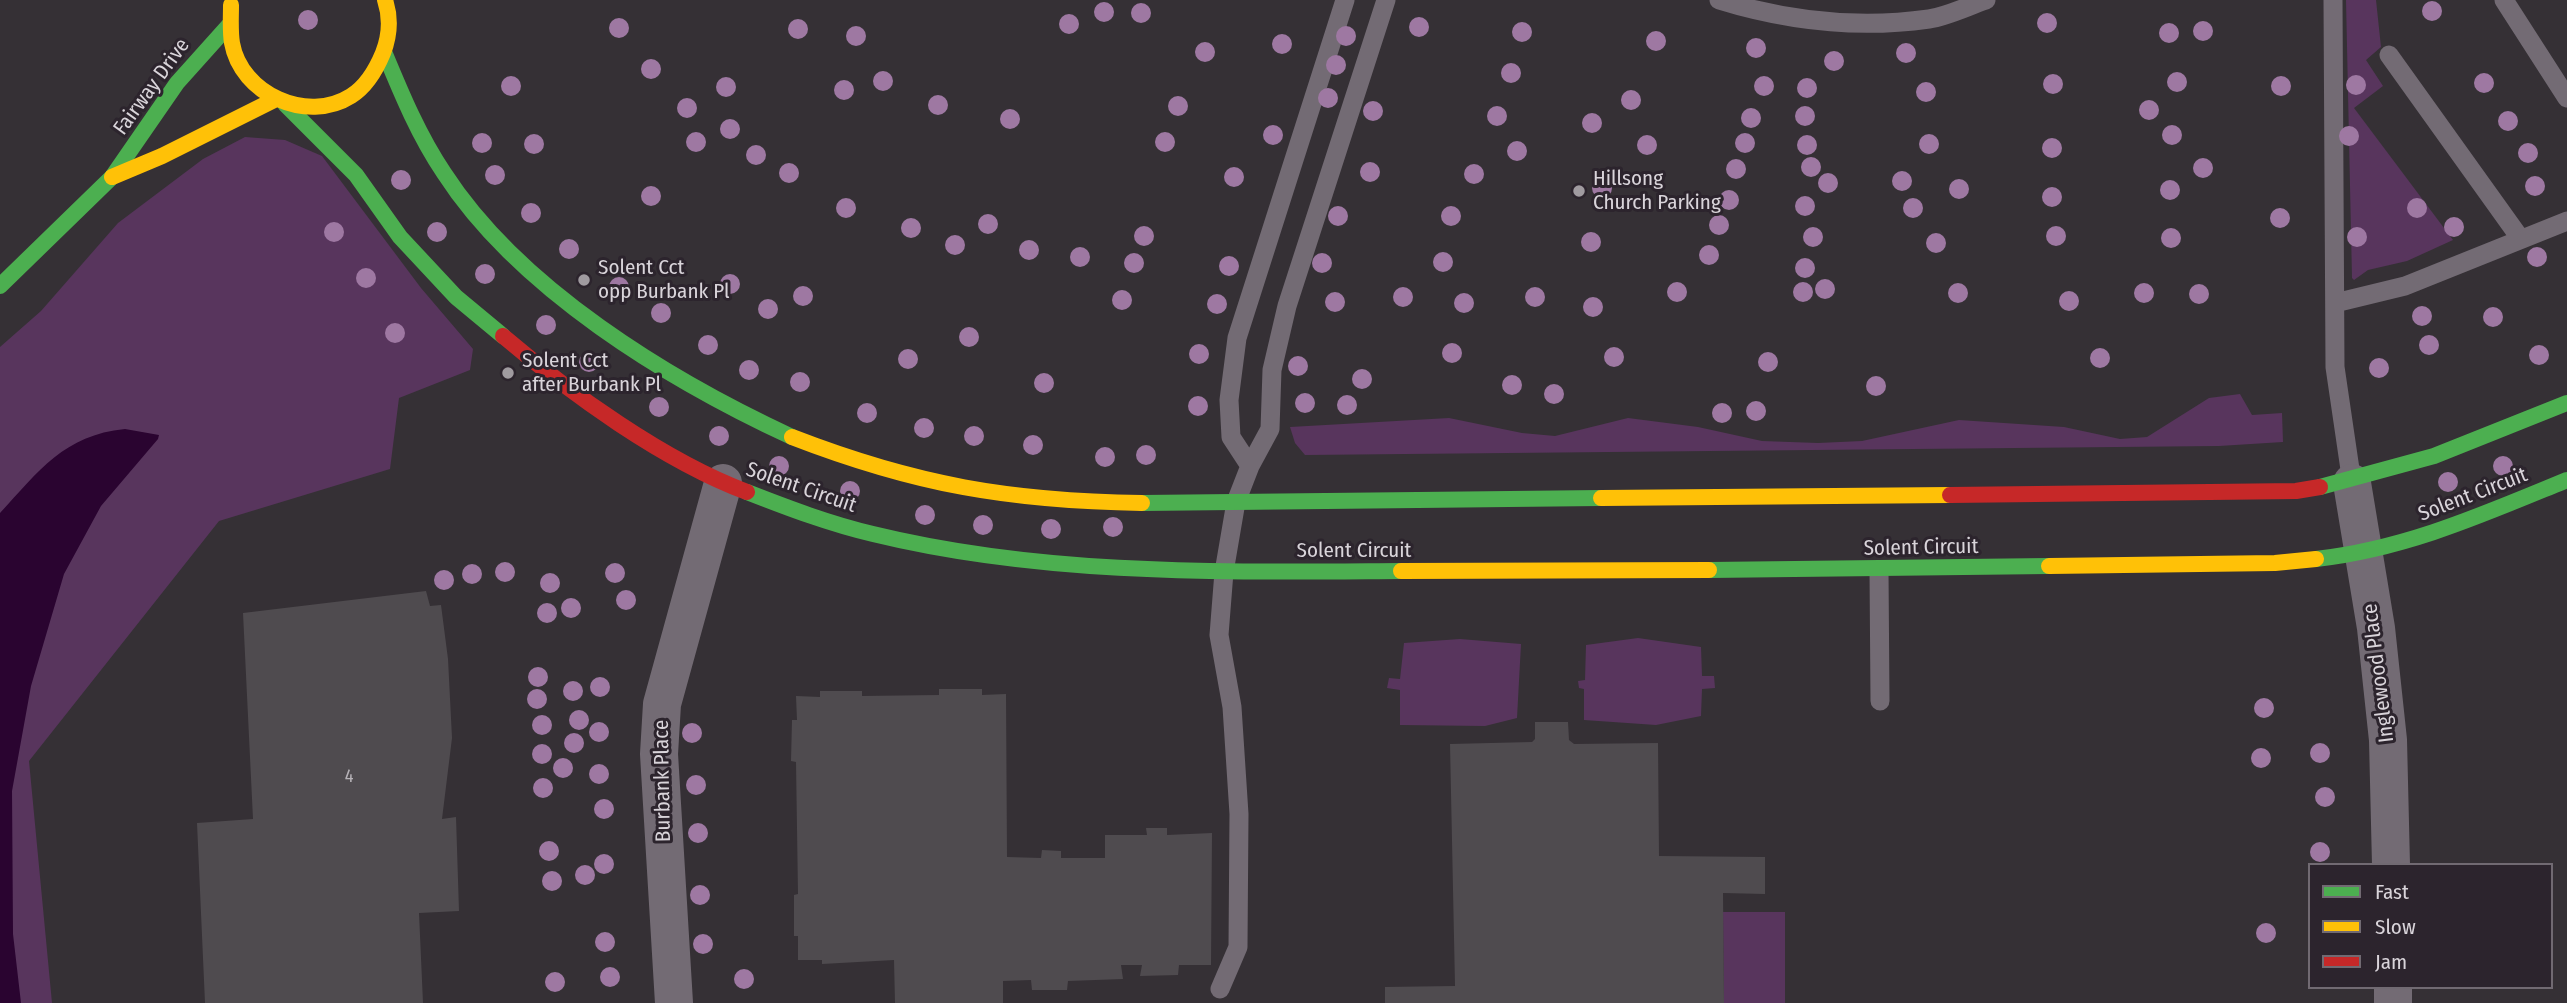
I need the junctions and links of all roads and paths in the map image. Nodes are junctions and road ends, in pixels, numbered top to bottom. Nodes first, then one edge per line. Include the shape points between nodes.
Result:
1 (385, 0) edge
2 (1345, 0) edge
3 (1386, 0) edge
4 (1719, 0) edge
5 (1986, 0) edge
6 (2333, 0) edge
7 (2504, 0) edge
8 (232, 2) edge
9 (229, 24) junction
10 (385, 54) junction
11 (2389, 55) dead end
12 (2567, 98) edge
13 (279, 102) junction
14 (112, 177) junction
15 (2567, 220) edge
16 (2520, 238) junction
17 (0, 286) edge
18 (2335, 303) junction
19 (2567, 403) edge
20 (1250, 466) junction
21 (2567, 480) edge
22 (723, 483) junction
23 (2352, 483) junction
24 (1236, 502) junction
25 (2362, 554) junction
26 (1879, 570) junction
27 (1224, 572) junction
28 (1880, 701) dead end
29 (2391, 863) edge
30 (1220, 989) dead end
31 (674, 1003) edge

1 - 10 street via 390,29
2 - 20 lane via 1237,338 1229,400 1231,437
3 - 20 lane via 1287,306 1272,370 1270,429
4 - 5 lane via 1804,20 1868,24 1932,18
6 - 18 lane
7 - 12 lane
8 - 9 street, Solent Circuit
9 - 13 street, Solent Circuit via 230,44 248,79
9 - 14 street, Fairway Drive via 177,82
10 - 13 street via 374,76 345,99 310,108
10 - 24 street via 415,126 456,192 510,251 578,312 655,367 736,412 886,470 972,491 1063,501
11 - 16 lane
13 - 14 street, Fairway Drive
13 - 22 street, Solent Circuit via 356,175 400,237 456,297 538,366 633,431
14 - 17 street, Fairway Drive
15 - 16 lane
16 - 18 lane via 2405,286
18 - 23 lane via 2335,367
19 - 23 street via 2427,461
20 - 24 lane
21 - 25 street, Solent Circuit via 2430,536
22 - 27 street, Solent Circuit via 872,534 964,552 1049,565
22 - 31 street, Burbank Place via 662,704 659,754
23 - 24 street via 2296,491 2212,494
23 - 25 street, Inglewood Place
24 - 27 lane
25 - 26 street, Solent Circuit via 2207,566
25 - 29 street, Inglewood Place via 2388,740
26 - 27 street, Solent Circuit
26 - 28 lane
27 - 30 lane via 1219,635 1232,707 1239,814 1238,947

